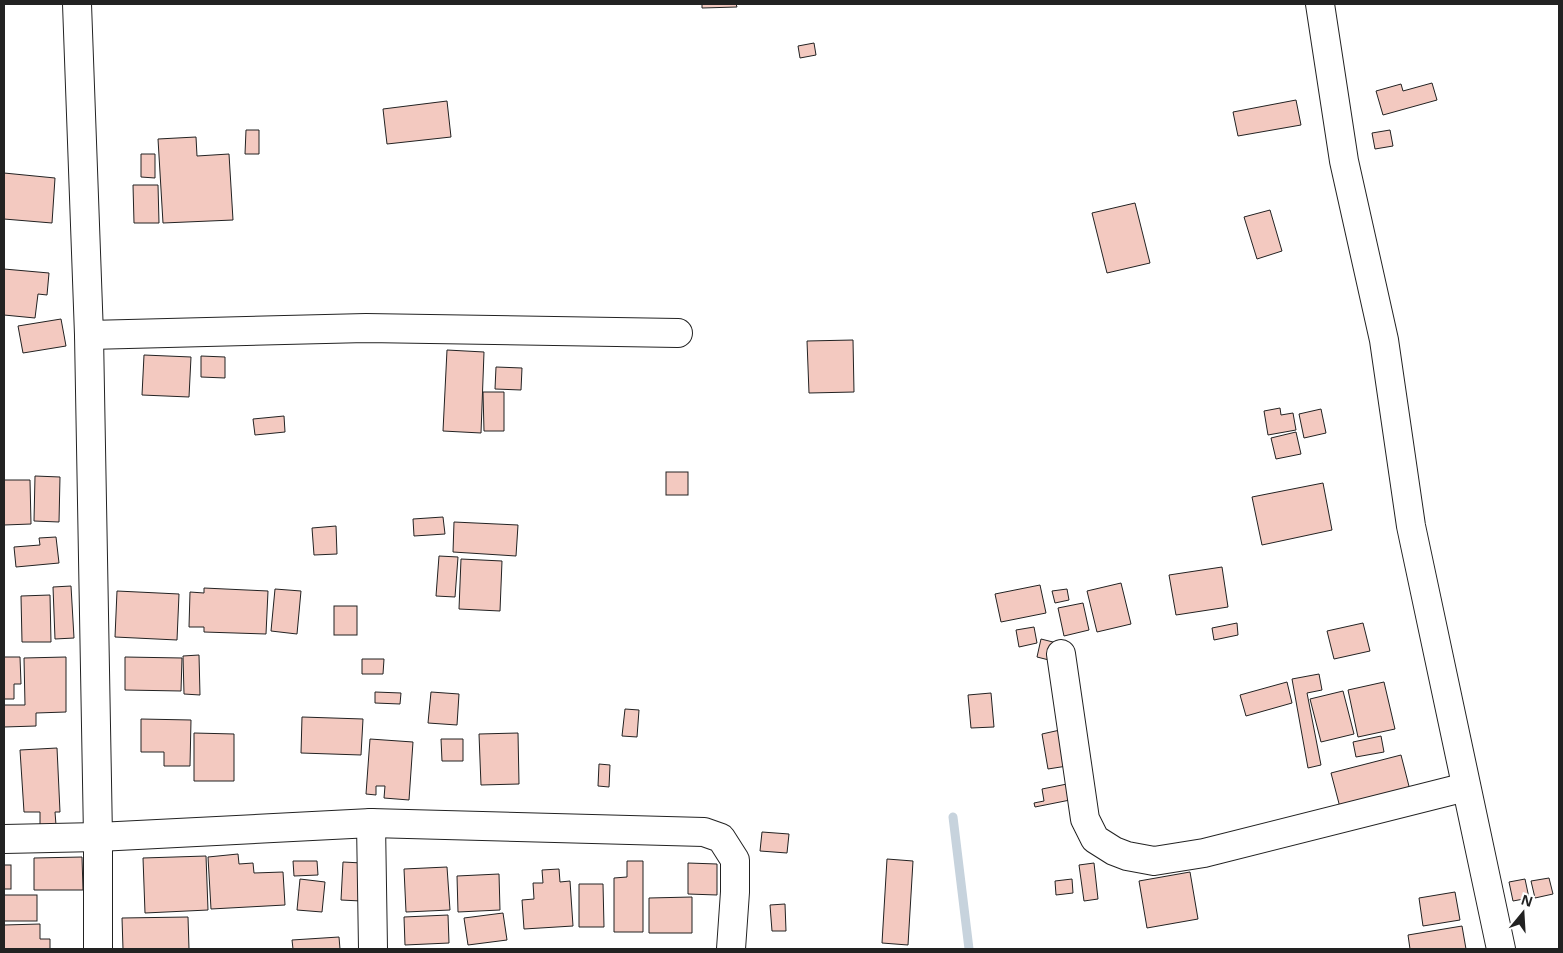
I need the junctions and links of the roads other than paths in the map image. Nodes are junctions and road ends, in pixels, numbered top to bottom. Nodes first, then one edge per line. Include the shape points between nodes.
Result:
1 (77, 4) edge
2 (1320, 4) edge
3 (678, 333) dead end
4 (89, 335) junction
5 (1061, 654) dead end
6 (1466, 787) junction
7 (371, 823) junction
8 (98, 837) junction
9 (4, 839) edge
10 (98, 949) edge
11 (373, 949) edge
12 (731, 949) edge
13 (1501, 949) edge

1 - 4 street
2 - 6 street via 1344,161 1384,340 1411,526
3 - 4 street via 366,328
4 - 8 street
5 - 6 street via 1085,819 1095,839 1128,856 1154,861 1204,853
6 - 13 street
7 - 8 street
7 - 11 street
7 - 12 street via 704,832 720,838 735,860
8 - 9 street
8 - 10 street

